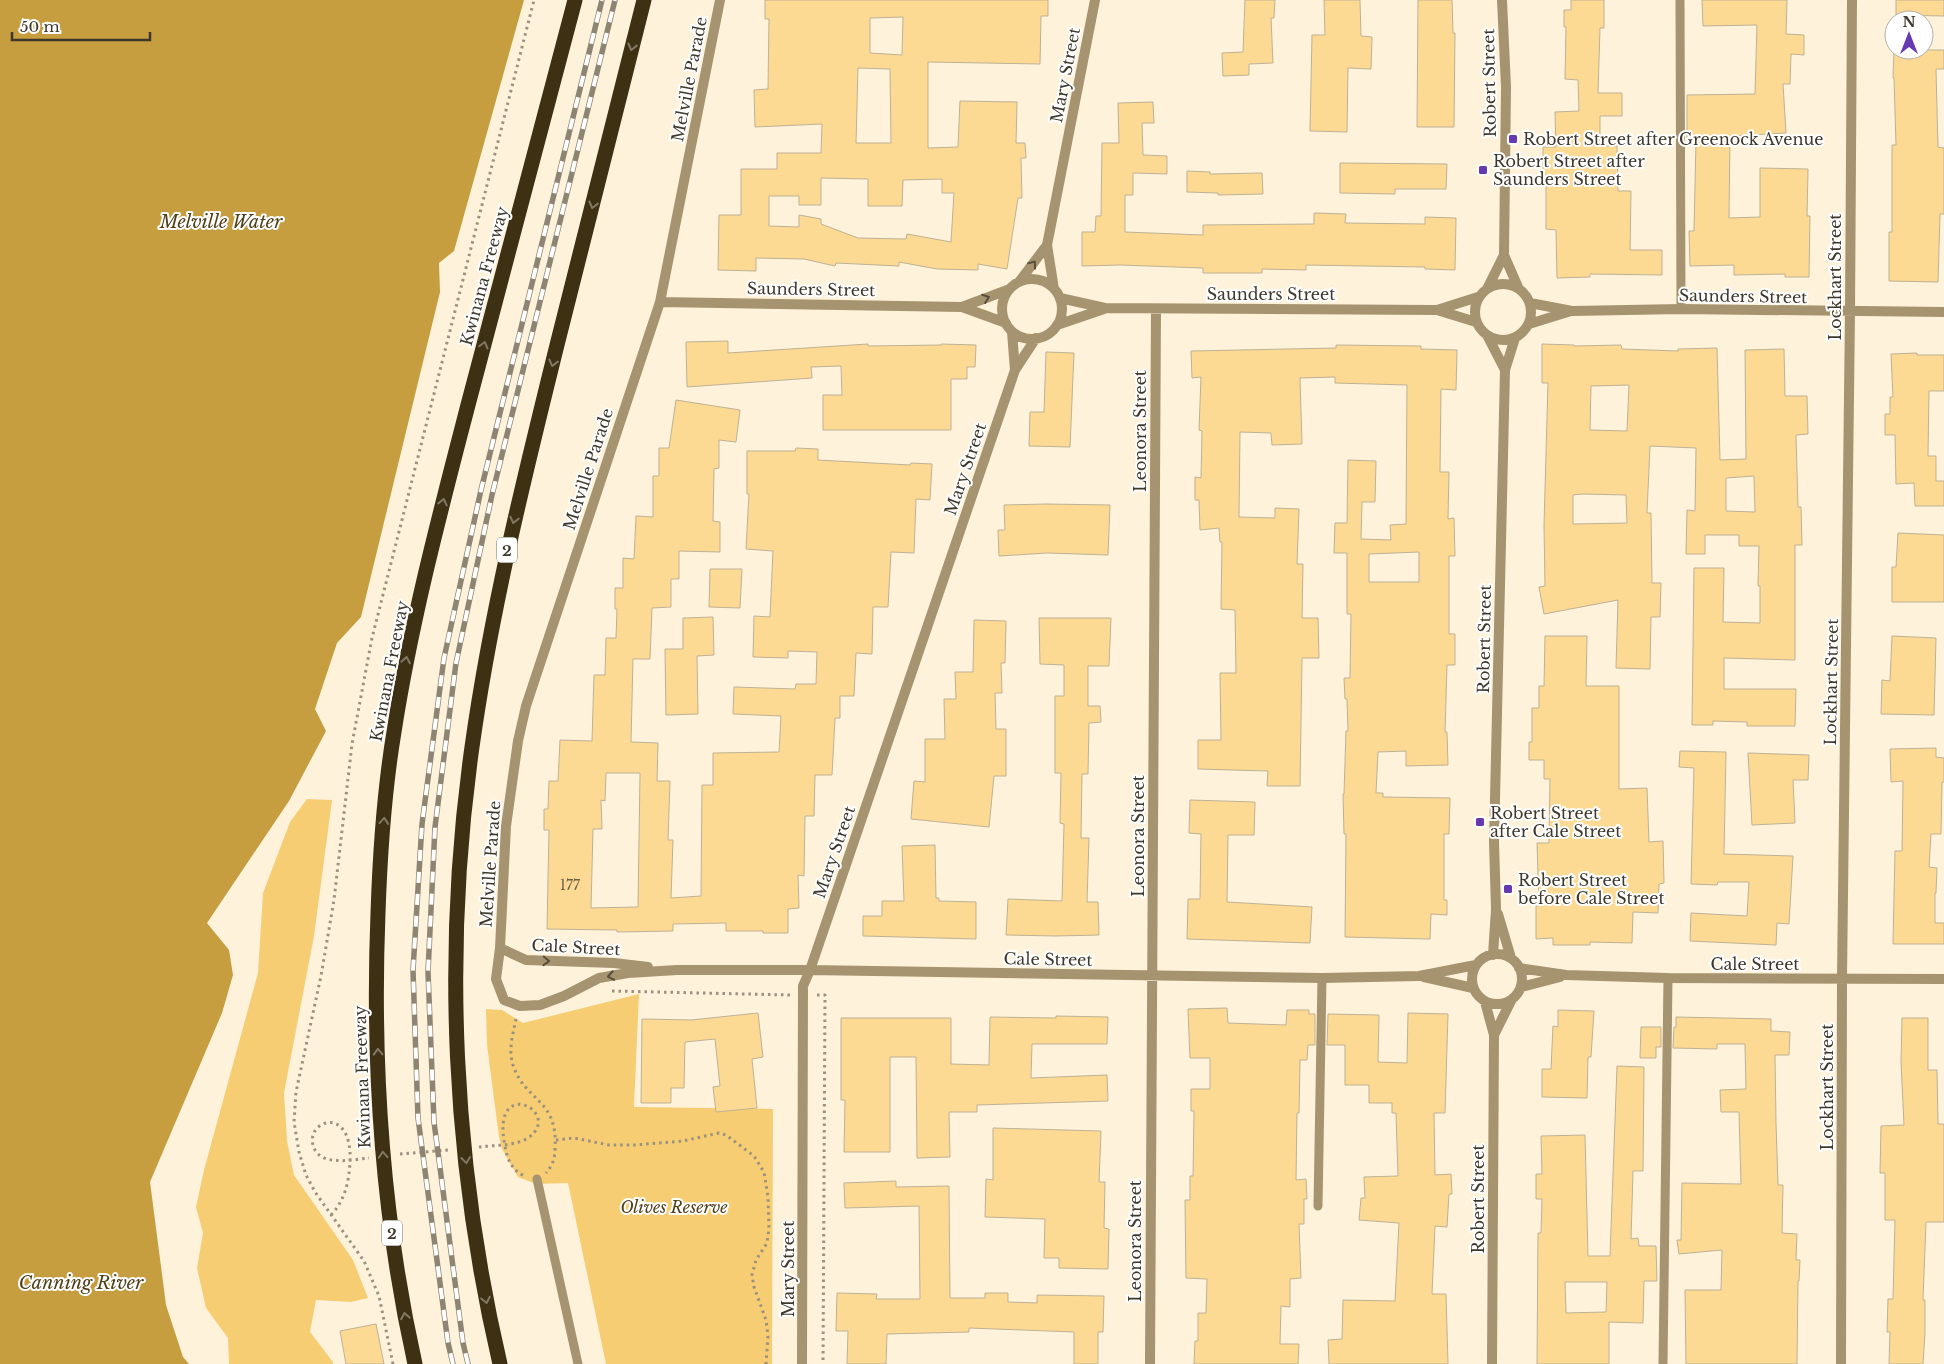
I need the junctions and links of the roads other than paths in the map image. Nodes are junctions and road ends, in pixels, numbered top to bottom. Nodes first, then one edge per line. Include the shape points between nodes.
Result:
1 (575, 0) edge
2 (644, 0) edge
3 (720, 0) edge
4 (1095, 0) edge
5 (1502, 0) edge
6 (1680, 0) edge
7 (1852, 0) edge
8 (1047, 245) junction
9 (1504, 255) junction
10 (1019, 282) junction
11 (1488, 287) junction
12 (1518, 287) junction
13 (1010, 289) junction
14 (1057, 294) junction
15 (1478, 297) junction
16 (660, 302) junction
17 (1530, 303) junction
18 (962, 306) junction
19 (1105, 308) junction
20 (1156, 309) junction
21 (1681, 309) junction
22 (1436, 310) junction
23 (1572, 311) junction
24 (1850, 312) junction
25 (1944, 312) edge
26 (1476, 322) junction
27 (1529, 324) junction
28 (1057, 325) junction
29 (1009, 328) junction
30 (1488, 337) junction
31 (1036, 338) junction
32 (1515, 338) junction
33 (1015, 370) junction
34 (1505, 370) junction
35 (1496, 908) junction
36 (500, 948) junction
37 (1493, 955) junction
38 (1511, 958) junction
39 (1476, 965) junction
40 (1519, 968) junction
41 (677, 970) junction
42 (810, 970) junction
43 (1152, 975) junction
44 (1566, 975) junction
45 (1418, 976) junction
46 (1322, 978) junction
47 (1668, 978) junction
48 (1842, 979) junction
49 (1944, 979) edge
50 (1521, 987) junction
51 (1473, 988) junction
52 (1512, 1000) junction
53 (1485, 1002) junction
54 (1494, 1035) junction
55 (537, 1179) road end
56 (1318, 1206) dead end
57 (416, 1364) edge
58 (500, 1364) edge
59 (578, 1364) edge
60 (802, 1364) edge
61 (1150, 1364) edge
62 (1492, 1364) edge
63 (1663, 1364) edge
64 (1842, 1364) edge

57 -> 1 highway, Kwinana Freeway / 2 via 390,1219 380,1101 376,959 385,803 393,733 408,650 447,485
2 -> 58 highway, 2 via 501,576 474,731 463,826 455,952 461,1112 477,1252
3 - 16 street, Melville Parade
4 - 8 street, Mary Street
5 - 9 street, Robert Street via 1506,87
6 - 21 lane
7 - 24 street, Lockhart Street
10 -> 8 street, Mary Street
8 - 14 street, Mary Street
9 - 11 street, Robert Street
9 - 12 street, Robert Street
10 - 13 street, Mary Street
10 - 14 street via 1036,280 1046,283
11 - 12 street via 1498,283
11 - 15 street, Saunders Street
12 - 17 street
18 -> 13 street, Saunders Street
13 - 29 street, Mary Street via 1002,306
14 - 19 street, Saunders Street
14 - 28 street, Mary Street via 1062,310
15 - 22 street, Saunders Street
15 - 26 street via 1474,312
16 - 18 street, Saunders Street
16 - 36 street, Melville Parade via 526,706 506,826
17 - 23 street, Saunders Street
17 - 27 street
18 - 29 street, Saunders Street
19 - 20 street, Saunders Street
19 - 28 street, Saunders Street
20 - 22 street, Saunders Street
20 - 43 street, Leonora Street
21 - 23 street, Saunders Street
21 - 24 street, Saunders Street
22 - 26 street, Saunders Street
23 - 27 street, Saunders Street
24 - 25 street, Saunders Street
24 - 48 street, Lockhart Street
26 - 30 street
27 - 32 street, Saunders Street
28 - 31 street, Mary Street via 1046,335
29 - 31 street via 1021,337
29 - 33 street, Mary Street
30 - 32 street
30 - 34 street, Robert Street
31 - 33 street, Mary Street
32 - 34 street, Robert Street
33 - 42 street, Mary Street
34 - 35 street, Robert Street via 1494,842
35 - 37 street, Robert Street
35 - 38 street, Robert Street
36 -> 41 street, Cale Street via 526,960 614,963
41 -> 36 street, Cale Street via 599,978 540,1005 520,1006 504,1000 496,979
37 - 38 street
37 - 39 street
38 - 40 street
39 - 45 street, Cale Street
39 - 51 street via 1471,979
40 - 44 street, Cale Street
40 - 50 street
41 - 42 street, Cale Street
42 - 43 street, Cale Street
42 - 60 street, Mary Street via 803,986
43 - 46 street, Cale Street
43 - 61 street, Leonora Street
44 - 47 street, Cale Street
44 - 50 street, Cale Street
45 - 46 street, Cale Street
45 - 51 street, Cale Street
46 - 56 lane
47 - 48 street, Cale Street
47 - 63 lane
48 - 49 street, Cale Street
48 - 64 street, Lockhart Street
50 - 52 street
51 - 53 street
52 - 53 street via 1494,1004
52 - 54 street, Robert Street
53 - 54 street, Robert Street
54 - 62 street, Robert Street
55 - 59 lane

